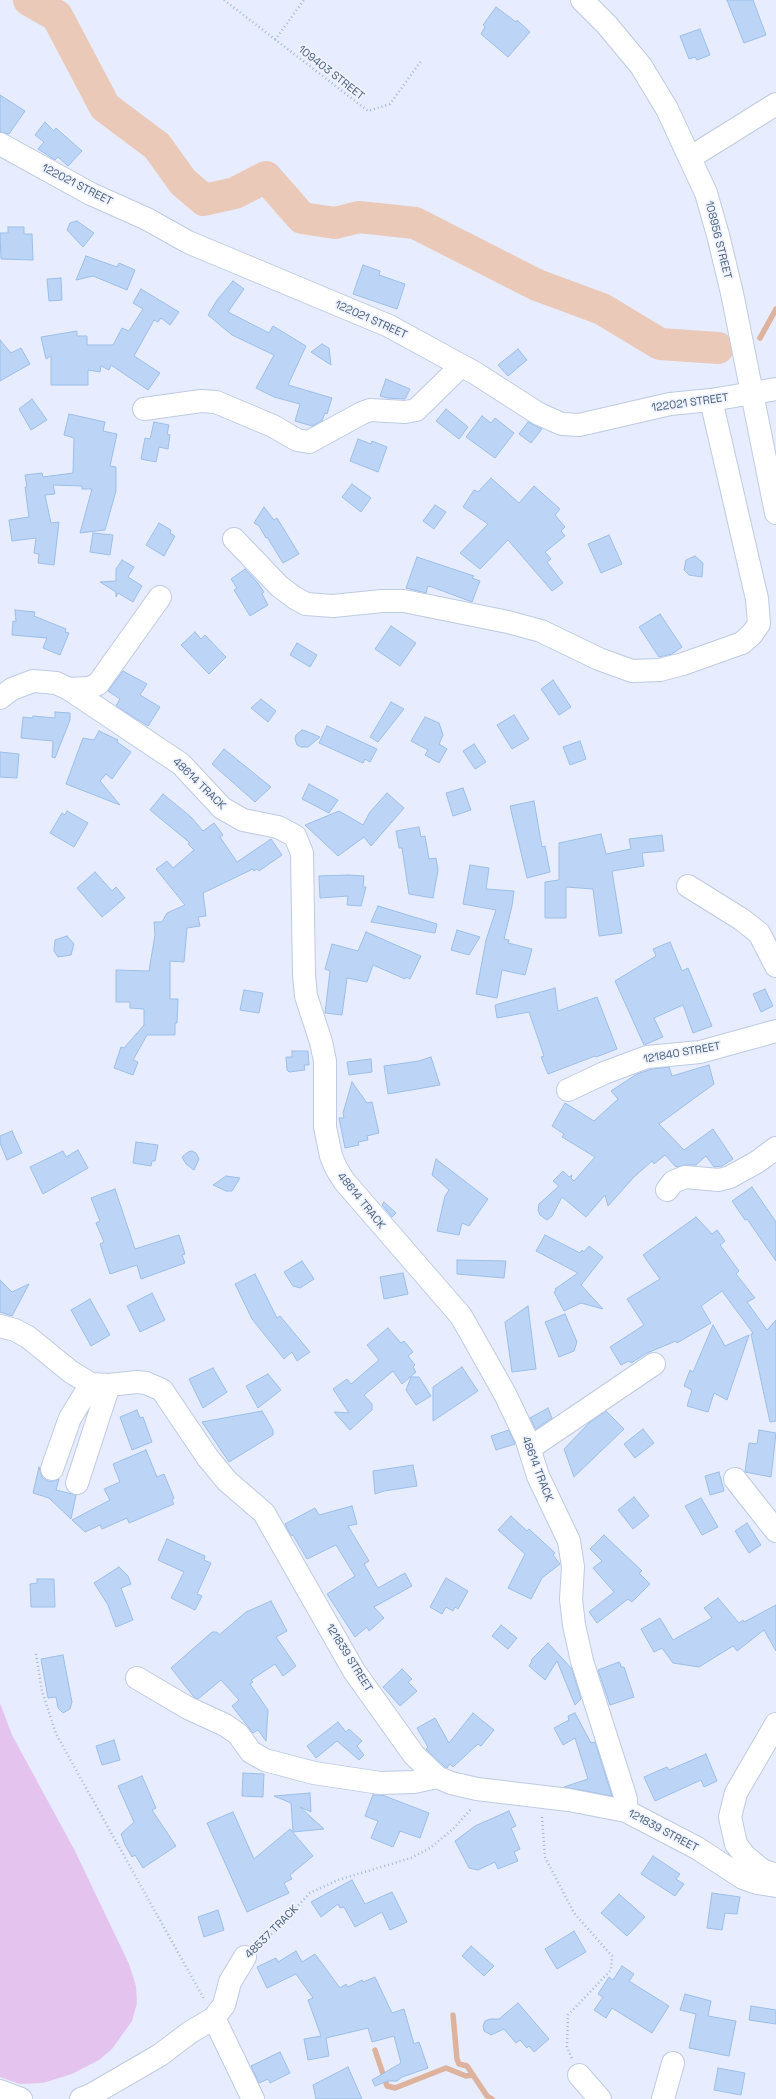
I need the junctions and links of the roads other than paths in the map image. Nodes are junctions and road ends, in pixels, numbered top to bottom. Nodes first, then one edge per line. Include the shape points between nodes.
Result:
1 (582, 0) edge
2 (776, 104) edge
3 (0, 144) edge
4 (691, 157) junction
5 (461, 366) junction
6 (776, 388) edge
7 (752, 394) junction
8 (711, 400) junction
9 (144, 409) dead end
10 (776, 513) edge
11 (234, 539) dead end
12 (160, 597) dead end
13 (69, 689) junction
14 (0, 698) edge
15 (688, 886) dead end
16 (776, 966) edge
17 (776, 1031) edge
18 (568, 1090) dead end
19 (776, 1148) edge
20 (667, 1190) dead end
21 (0, 1326) edge
22 (654, 1364) dead end
23 (100, 1384) junction
24 (530, 1448) junction
25 (52, 1470) dead end
26 (735, 1479) dead end
27 (77, 1483) dead end
28 (776, 1531) edge
29 (137, 1678) dead end
30 (776, 1724) edge
31 (437, 1777) junction
32 (626, 1811) junction
33 (776, 1875) edge
34 (776, 1886) edge
35 (245, 1957) road end
36 (214, 2018) junction
37 (673, 2063) dead end
38 (579, 2075) road end
39 (0, 2091) edge
40 (21, 2099) edge
41 (81, 2099) edge
42 (253, 2099) edge
43 (600, 2099) edge
44 (663, 2099) edge

1 - 4 street, 108956 STREET via 641,66 667,109
2 - 4 street
3 - 5 street, 122021 STREET via 90,194 147,219 188,242 389,326
4 - 7 street, 108956 STREET via 706,193 718,235
5 - 8 street, 122021 STREET via 539,414 562,424 578,425 670,404
5 - 9 street via 416,410 370,410 309,442 297,440 273,426 216,402 201,401
6 - 7 street, 122021 STREET
7 - 8 street, 122021 STREET
7 - 10 street, 108956 STREET
8 - 11 street via 757,598 759,624 742,642 682,664 660,670 632,671 599,659 541,631 404,601 333,606 306,604 279,586
12 - 13 street via 98,684 89,688
13 - 14 street, 48614 TRACK via 56,683 33,681 12,689
13 - 24 street, 48614 TRACK via 168,754 194,776 222,808 243,820 278,827 295,836 302,853 306,996 322,1042 325,1061 325,1127 327,1143 336,1168 390,1236 461,1316 508,1400
15 - 16 street via 759,933
17 - 18 street, 121840 STREET via 700,1052 647,1058 604,1073
19 - 20 street via 757,1162 730,1176 719,1180 685,1177 672,1182
21 - 23 street via 28,1338 71,1372
22 - 24 street
23 - 25 street via 70,1418
23 - 27 street
23 - 31 street, 121839 STREET via 141,1382 162,1390 227,1482 264,1513 354,1671 414,1755
24 - 32 street, 48614 TRACK via 538,1476 569,1541 573,1567 571,1599 574,1625 584,1668 626,1799
26 - 28 street
29 - 31 street via 238,1734 250,1752 265,1760 314,1773 380,1783 414,1782
30 - 33 street via 736,1793 730,1817 736,1844 745,1856 762,1870
31 - 32 street, 121839 STREET via 450,1783 477,1789 542,1796
32 - 34 street, 121839 STREET via 697,1848 743,1878
35 - 36 street, 48537 TRACK via 230,1982 224,2005
36 - 41 street, 48537 TRACK via 160,2055
36 - 42 street
37 - 44 street
38 - 43 street
39 - 40 street

